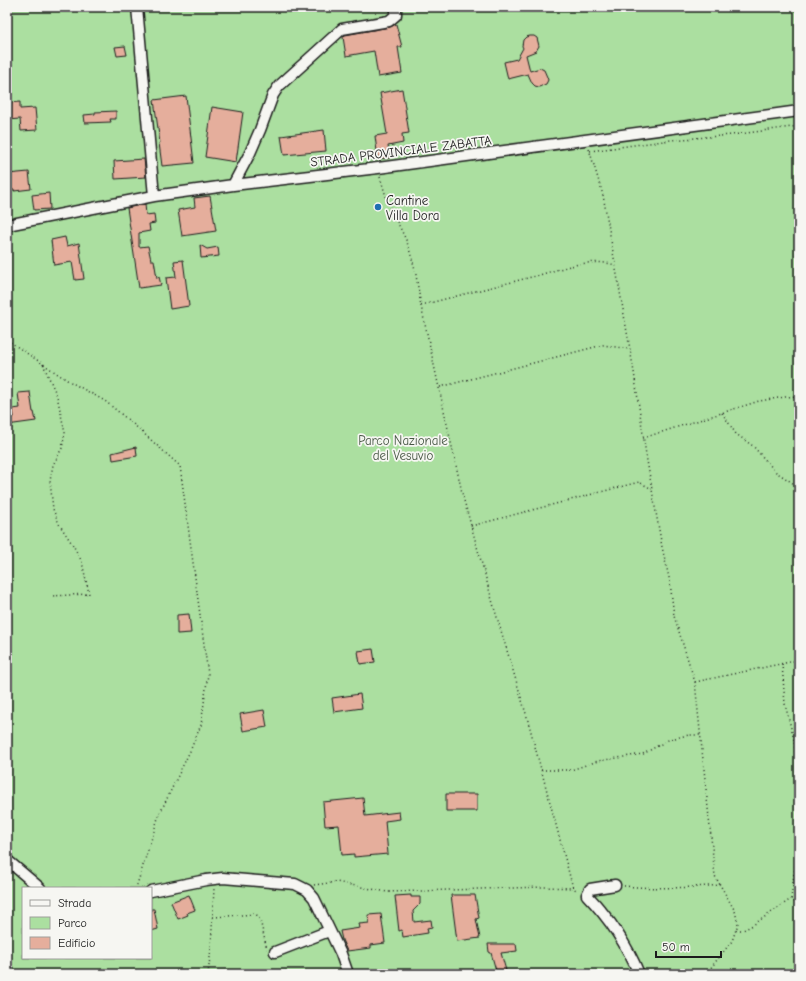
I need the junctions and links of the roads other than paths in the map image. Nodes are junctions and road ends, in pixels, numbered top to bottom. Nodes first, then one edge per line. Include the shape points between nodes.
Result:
1 (137, 7) edge
2 (396, 7) edge
3 (799, 111) edge
4 (233, 185) junction
5 (154, 196) junction
6 (7, 225) edge
7 (7, 860) edge
8 (615, 885) road end
9 (39, 887) edge
10 (152, 891) edge
11 (329, 930) junction
12 (275, 952) road end
13 (348, 974) edge
14 (639, 974) edge

1 - 5 street
2 - 4 street via 396,15 389,21 342,28 275,89 250,153
3 - 4 street, STRADA PROVINCIALE ZABATTA
4 - 5 street, STRADA PROVINCIALE ZABATTA
5 - 6 street, STRADA PROVINCIALE ZABATTA
7 - 9 street
8 - 14 street via 590,889 587,895 608,920 627,949
10 - 11 street via 218,879 295,884 307,890 314,898
11 - 12 street
11 - 13 street

